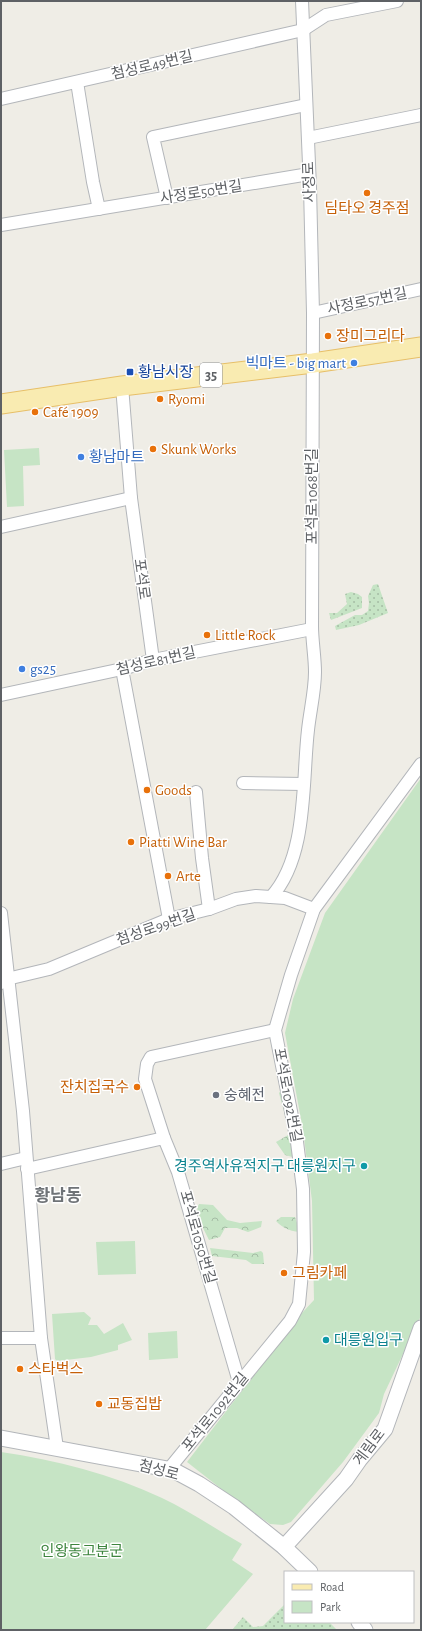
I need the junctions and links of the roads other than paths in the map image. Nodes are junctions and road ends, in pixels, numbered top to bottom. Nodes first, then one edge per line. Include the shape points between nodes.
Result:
1 (302, 1) edge
2 (397, 1) edge
3 (303, 30) junction
4 (77, 82) junction
5 (1, 99) edge
6 (306, 106) junction
7 (421, 115) edge
8 (308, 138) junction
9 (309, 174) junction
10 (167, 198) junction
11 (96, 209) junction
12 (1, 225) edge
13 (421, 289) edge
14 (313, 313) junction
15 (421, 347) edge
16 (313, 363) junction
17 (122, 386) junction
18 (1, 404) edge
19 (130, 498) junction
20 (1, 527) edge
21 (312, 629) junction
22 (153, 660) junction
23 (122, 669) junction
24 (1, 695) edge
25 (421, 764) edge
26 (243, 783) dead end
27 (304, 784) junction
28 (196, 792) dead end
29 (271, 897) junction
30 (209, 909) junction
31 (314, 909) junction
32 (1, 913) edge
33 (169, 919) junction
34 (4, 981) edge
35 (275, 1030) junction
36 (164, 1138) junction
37 (1, 1164) edge
38 (26, 1164) junction
39 (421, 1328) edge
40 (1, 1338) edge
41 (41, 1338) junction
42 (240, 1382) junction
43 (1, 1438) edge
44 (57, 1448) junction
45 (169, 1469) junction
46 (284, 1547) junction
47 (309, 1571) edge

1 - 3 street, 사정로
2 - 3 street via 326,15
3 - 4 street, 첨성로49번길
3 - 6 street, 사정로
4 - 5 street, 첨성로49번길
4 - 11 street
6 - 8 street, 사정로
6 - 10 street via 153,137
7 - 8 street
8 - 9 street, 사정로
9 - 10 street, 사정로50번길
9 - 14 street, 사정로
10 - 11 street, 사정로50번길
11 - 12 street, 사정로50번길
13 - 14 street, 사정로57번길
14 - 16 street, 사정로
15 - 16 main road, 35
16 - 17 main road, 35
16 - 21 street, 포석로1068번길
17 - 18 main road, 35
17 - 19 street, 포석로
19 - 20 street
19 - 22 street, 포석로
21 - 22 street, 첨성로81번길
21 - 27 street, 포석로1068번길 via 315,673
22 - 23 street, 첨성로81번길
23 - 24 street, 첨성로81번길
23 - 33 street
25 - 31 street, 포석로1092번길
26 - 27 street
27 - 29 street, 포석로1068번길 via 297,845 281,887
28 - 30 street
29 - 30 street, 첨성로99번길 via 236,899
29 - 31 street, 첨성로99번길 via 285,898
30 - 33 street, 첨성로99번길
31 - 35 street, 포석로1092번길
32 - 34 street
33 - 34 street, 첨성로99번길 via 49,969
34 - 38 street via 23,1111
35 - 36 street, 포석로1050번길 via 152,1057 147,1064 145,1079
35 - 42 street, 포석로1092번길 via 297,1142 303,1189 304,1252 299,1304 290,1321
36 - 38 street
36 - 42 street, 포석로1050번길 via 178,1172
37 - 38 street
38 - 41 street
39 - 46 street, 계림로 via 385,1429 346,1479
40 - 41 street
41 - 44 street
42 - 45 street, 포석로1092번길
43 - 44 street, 첨성로
44 - 45 street, 첨성로
45 - 46 street, 첨성로 via 199,1484 234,1507
46 - 47 street, 첨성로

